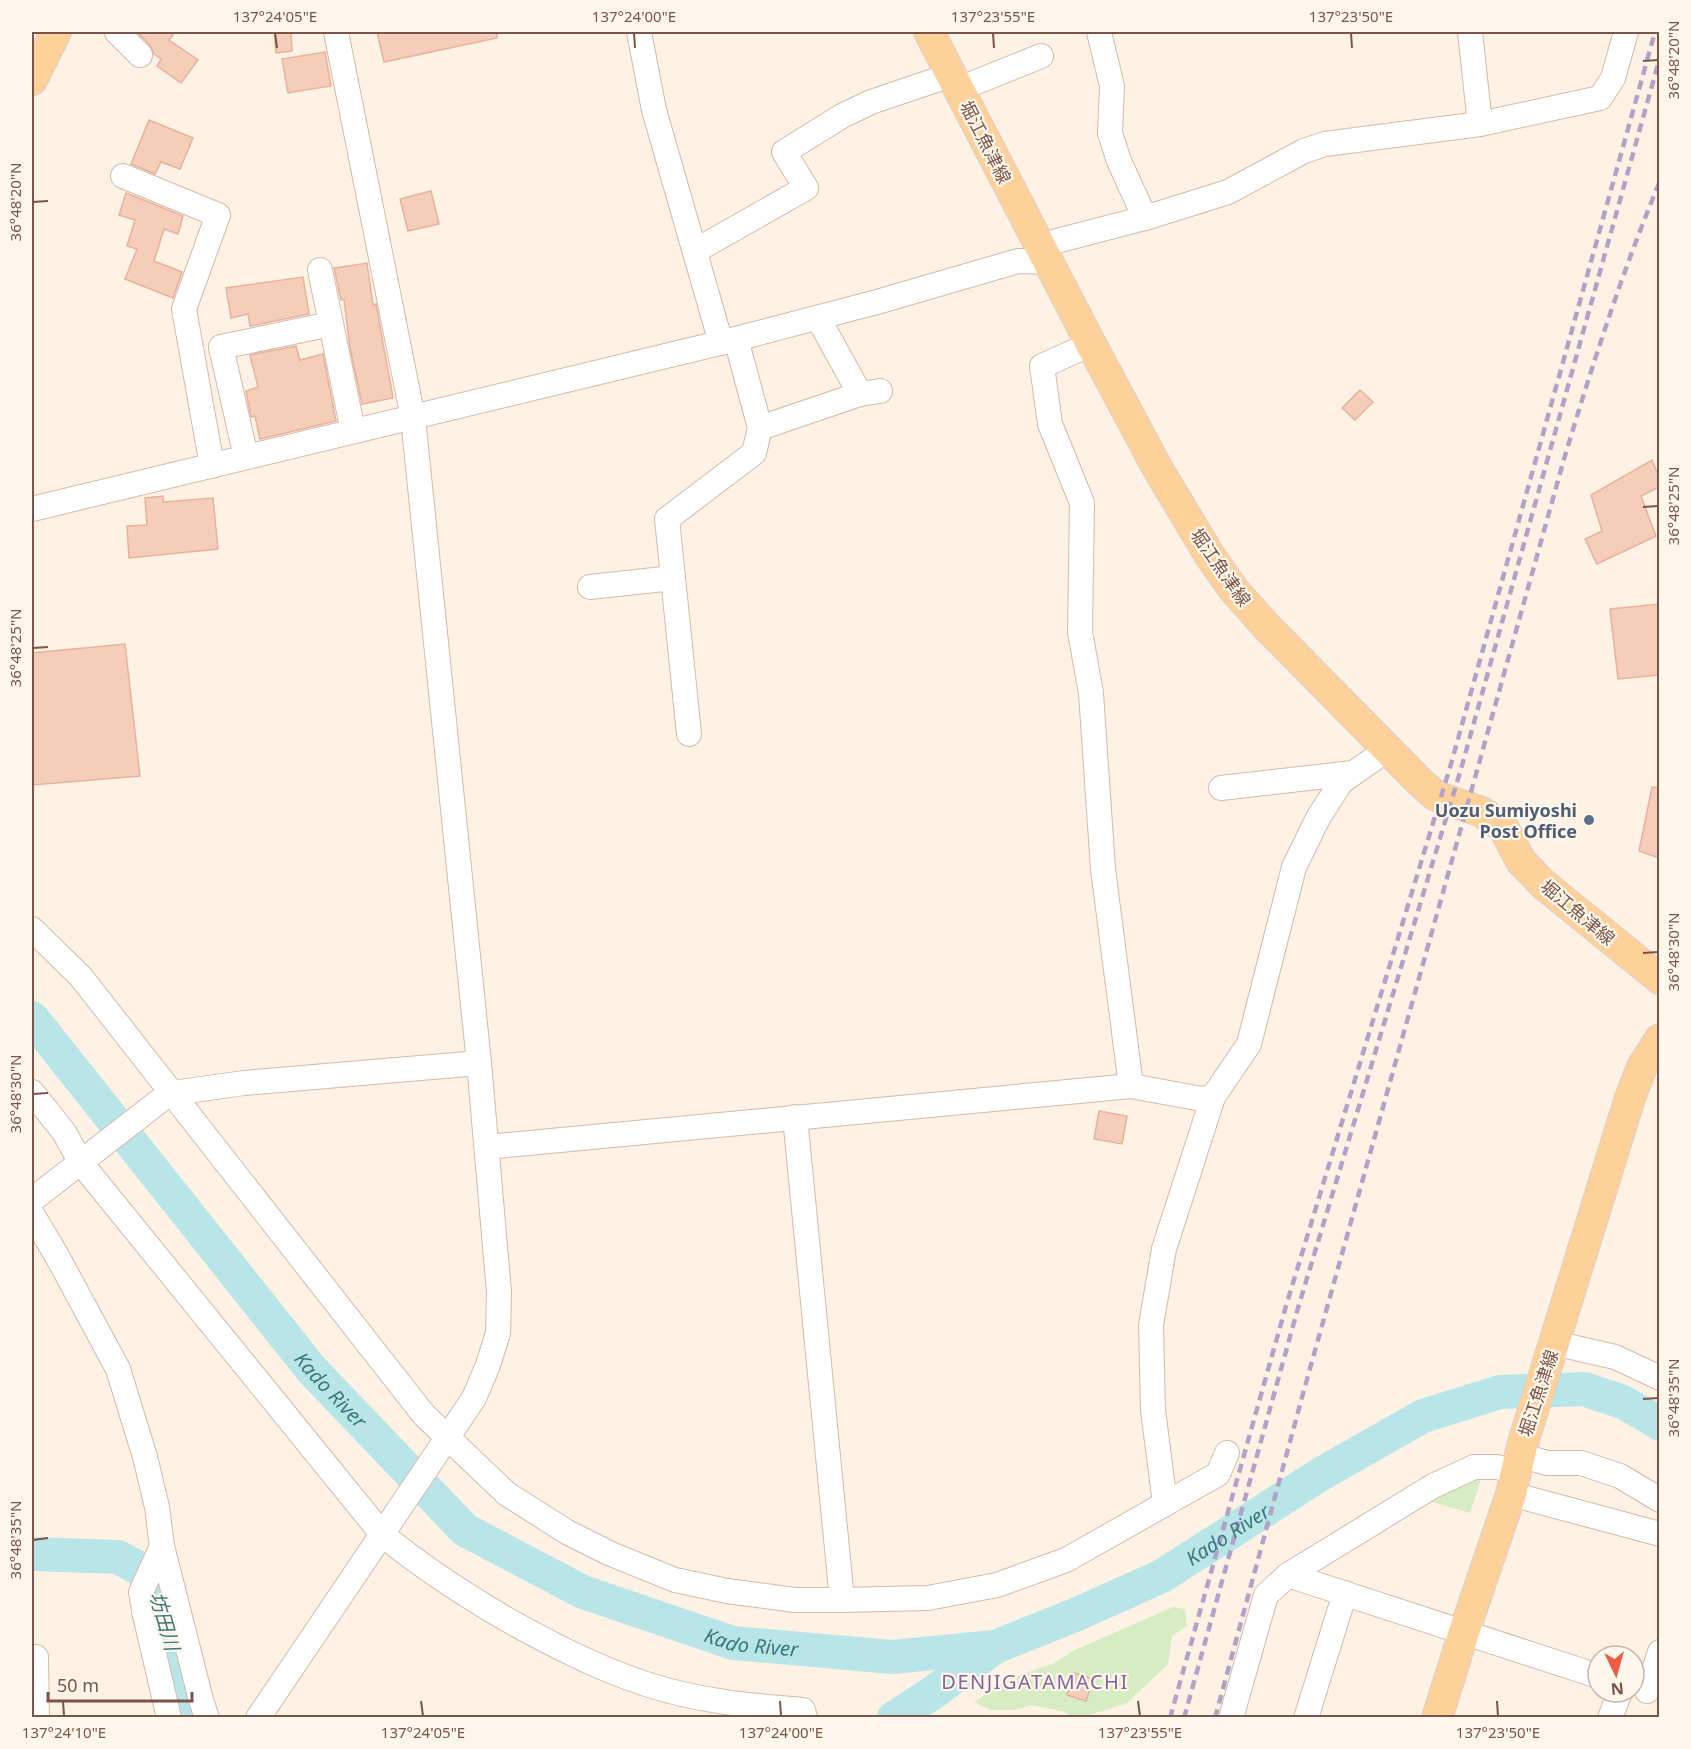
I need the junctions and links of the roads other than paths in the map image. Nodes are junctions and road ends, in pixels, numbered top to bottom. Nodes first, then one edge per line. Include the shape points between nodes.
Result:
1 (56, 32) edge
2 (117, 32) edge
3 (336, 32) edge
4 (639, 32) edge
5 (929, 32) edge
6 (1099, 32) edge
7 (1470, 32) edge
8 (1626, 32) edge
9 (140, 55) dead end
10 (1041, 56) dead end
11 (32, 80) edge
12 (955, 82) junction
13 (1480, 124) junction
14 (123, 176) dead end
15 (1144, 218) junction
16 (695, 251) junction
17 (1046, 254) junction
18 (320, 270) dead end
19 (818, 318) junction
20 (331, 324) junction
21 (729, 341) junction
22 (1091, 344) junction
23 (413, 418) junction
24 (760, 428) junction
25 (353, 431) junction
26 (246, 458) junction
27 (212, 466) junction
28 (32, 509) edge
29 (673, 578) junction
30 (590, 588) dead end
31 (689, 734) dead end
32 (1388, 748) junction
33 (1352, 774) junction
34 (1221, 789) dead end
35 (32, 929) edge
36 (1659, 979) edge
37 (1659, 1039) edge
38 (479, 1063) junction
39 (1131, 1086) junction
40 (32, 1092) edge
41 (168, 1096) junction
42 (1213, 1097) junction
43 (795, 1117) junction
44 (487, 1146) junction
45 (84, 1161) junction
46 (32, 1200) edge
47 (32, 1214) edge
48 (1551, 1355) junction
49 (1659, 1378) edge
50 (445, 1441) junction
51 (1227, 1453) dead end
52 (1517, 1467) junction
53 (1659, 1500) edge
54 (1165, 1504) junction
55 (384, 1532) junction
56 (1659, 1534) edge
57 (162, 1546) junction
58 (1288, 1575) junction
59 (1345, 1593) junction
60 (842, 1600) junction
61 (1464, 1632) junction
62 (1659, 1652) edge
63 (36, 1657) dead end
64 (1586, 1672) edge
65 (1647, 1691) edge
66 (37, 1718) edge
67 (169, 1718) edge
68 (207, 1718) edge
69 (258, 1718) edge
70 (805, 1718) edge
71 (1231, 1718) edge
72 (1306, 1718) edge
73 (1437, 1718) edge

1 - 11 main road
2 - 9 street
3 - 23 street
4 - 16 street via 654,110
5 - 12 main road, 堀江魚津線
6 - 15 street via 1112,86 1110,133
7 - 13 street
8 - 13 street via 1613,78 1600,98
10 - 12 street
12 - 16 street via 871,102 784,152 806,189
12 - 17 main road, 堀江魚津線
13 - 15 street via 1325,144 1304,151 1228,192
14 - 27 street via 218,215 184,309
15 - 17 street
16 - 21 street
17 - 19 street
17 - 22 main road, 堀江魚津線
18 - 20 street
19 - 21 street
19 - 24 street via 870,393
20 - 25 street
20 - 26 street via 221,347
21 - 23 street
21 - 24 street
22 - 32 main road, 堀江魚津線 via 1159,471 1234,590
22 - 39 street via 1042,366 1050,424 1082,503 1080,632 1091,693 1102,868
23 - 25 street
23 - 38 street
24 - 29 street via 754,453 667,519
25 - 26 street
26 - 27 street
27 - 28 street
29 - 30 street
29 - 31 street
32 - 33 street
32 - 36 main road, 堀江魚津線 via 1436,796 1482,812 1503,827 1521,861 1543,884
33 - 34 street
33 - 42 street via 1341,782 1318,818 1294,867 1249,1044
35 - 41 street via 81,977
37 - 48 main road, 堀江魚津線 via 1630,1098
38 - 41 street via 244,1083
38 - 44 street
39 - 42 street via 1202,1099
39 - 43 street
40 - 45 street
41 - 45 street
41 - 50 street
42 - 54 street via 1164,1249 1151,1325 1153,1410
43 - 44 street
43 - 60 street
44 - 50 street via 499,1292 498,1333 474,1398
45 - 46 street
45 - 55 street
47 - 57 street via 118,1370 145,1457
48 - 49 street via 1615,1357
48 - 52 main road, 堀江魚津線
50 - 55 street
50 - 60 street via 507,1494 567,1532 675,1580 795,1600
51 - 54 street via 1218,1474
52 - 53 street via 1581,1463 1620,1476
52 - 56 street
52 - 58 street via 1474,1467 1433,1486
52 - 61 main road, 堀江魚津線
54 - 60 street via 1066,1560 997,1585 928,1598
55 - 69 street
55 - 70 street via 408,1556 457,1591 594,1665 648,1685 722,1702 803,1710
57 - 67 street via 141,1592
57 - 68 street
58 - 59 street
58 - 71 street via 1266,1595
59 - 61 street
59 - 72 street
61 - 64 street
61 - 73 main road, 堀江魚津線
62 - 65 street
63 - 66 street

